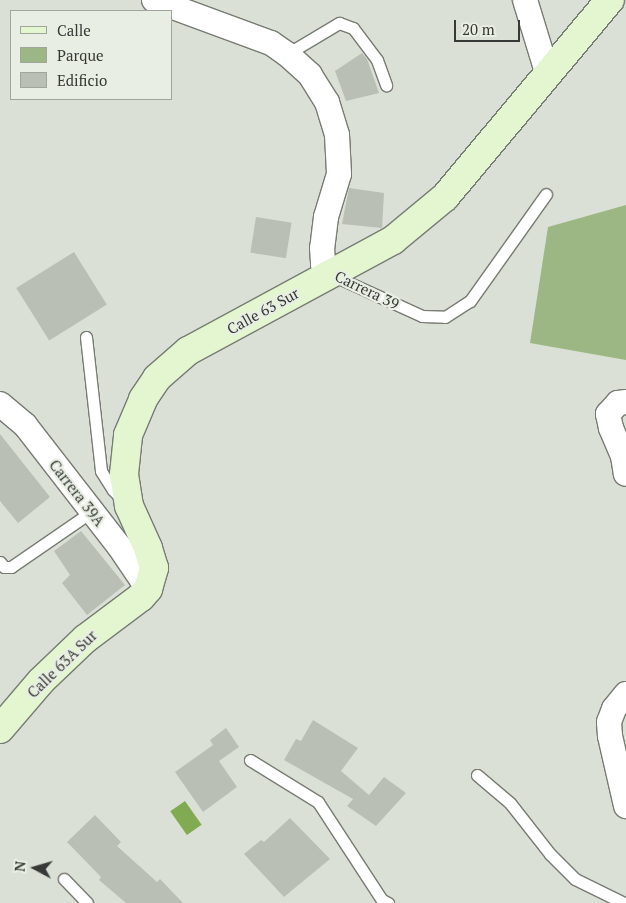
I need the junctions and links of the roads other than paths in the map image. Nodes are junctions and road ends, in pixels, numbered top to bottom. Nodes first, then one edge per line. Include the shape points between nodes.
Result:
1 (154, 0) edge
2 (525, 0) edge
3 (610, 0) edge
4 (287, 54) junction
5 (548, 75) junction
6 (386, 85) dead end
7 (546, 194) dead end
8 (330, 274) junction
9 (86, 337) dead end
10 (626, 402) edge
11 (0, 404) edge
12 (626, 474) edge
13 (129, 506) junction
14 (91, 512) junction
15 (0, 562) edge
16 (139, 597) junction
17 (626, 694) edge
18 (0, 730) edge
19 (250, 760) dead end
20 (477, 775) dead end
21 (626, 806) edge
22 (64, 879) dead end
23 (87, 903) edge
24 (388, 903) edge
25 (624, 903) edge

1 - 4 street, Carrera 39 via 257,37
2 - 5 street
3 - 5 street, Calle 63 Sur
4 - 6 lane via 339,22 353,28 377,60
4 - 8 street, Carrera 39 via 310,75 327,102 337,136 339,174 326,218 322,248 323,264
5 - 8 street, Calle 63 Sur via 445,197 393,240
7 - 8 lane, Carrera 39 via 470,301 445,317 422,316
8 - 13 street, Calle 63 Sur via 188,351 157,378 143,399 128,435 124,474
9 - 13 lane via 101,471
10 - 12 street via 618,403 608,414
11 - 14 street, Carrera 39A via 25,425
13 - 16 street, Calle 63 Sur via 154,568
14 - 15 lane via 11,567 4,567
14 - 16 street, Carrera 39A via 119,546
16 - 18 street, Calle 63A Sur via 85,639 41,681
17 - 21 street via 609,722
19 - 24 lane via 318,802 382,900
20 - 25 lane via 510,803 550,854 575,879
22 - 23 lane

